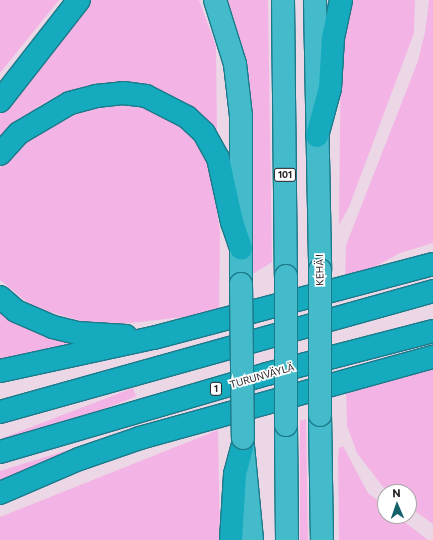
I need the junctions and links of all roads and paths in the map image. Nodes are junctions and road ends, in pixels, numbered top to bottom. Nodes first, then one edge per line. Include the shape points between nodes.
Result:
1 (79, 0) edge
2 (215, 0) edge
3 (283, 0) edge
4 (315, 0) edge
5 (341, 0) edge
6 (0, 101) edge
7 (317, 136) junction
8 (0, 154) edge
9 (241, 248) junction
10 (433, 264) edge
11 (433, 292) edge
12 (0, 297) edge
13 (433, 331) edge
14 (153, 338) junction
15 (433, 357) edge
16 (0, 371) edge
17 (0, 412) edge
18 (243, 441) junction
19 (0, 452) edge
20 (22, 483) junction
21 (0, 492) edge
22 (0, 502) edge
23 (231, 540) edge
24 (252, 540) edge
25 (287, 540) edge
26 (322, 540) edge

1 - 6 highway
2 - 9 highway via 235,64 240,108
3 - 25 highway, 101, bridge
4 - 7 highway, KEHÄ I
5 - 7 highway via 333,38 330,88
7 - 26 highway, KEHÄ I, bridge
8 - 9 highway via 20,133 70,103 96,96 123,93 146,96 187,117 204,133 218,158 232,222
9 - 18 highway, bridge
10 - 14 highway
11 - 17 highway
12 - 14 highway via 16,311 53,328 77,333
13 - 19 highway, TURUNVÄYLÄ / 1 via 267,374
14 - 16 highway
15 - 20 highway via 155,434 80,459
18 - 23 highway via 235,474
18 - 24 highway
20 - 21 highway
20 - 22 highway

